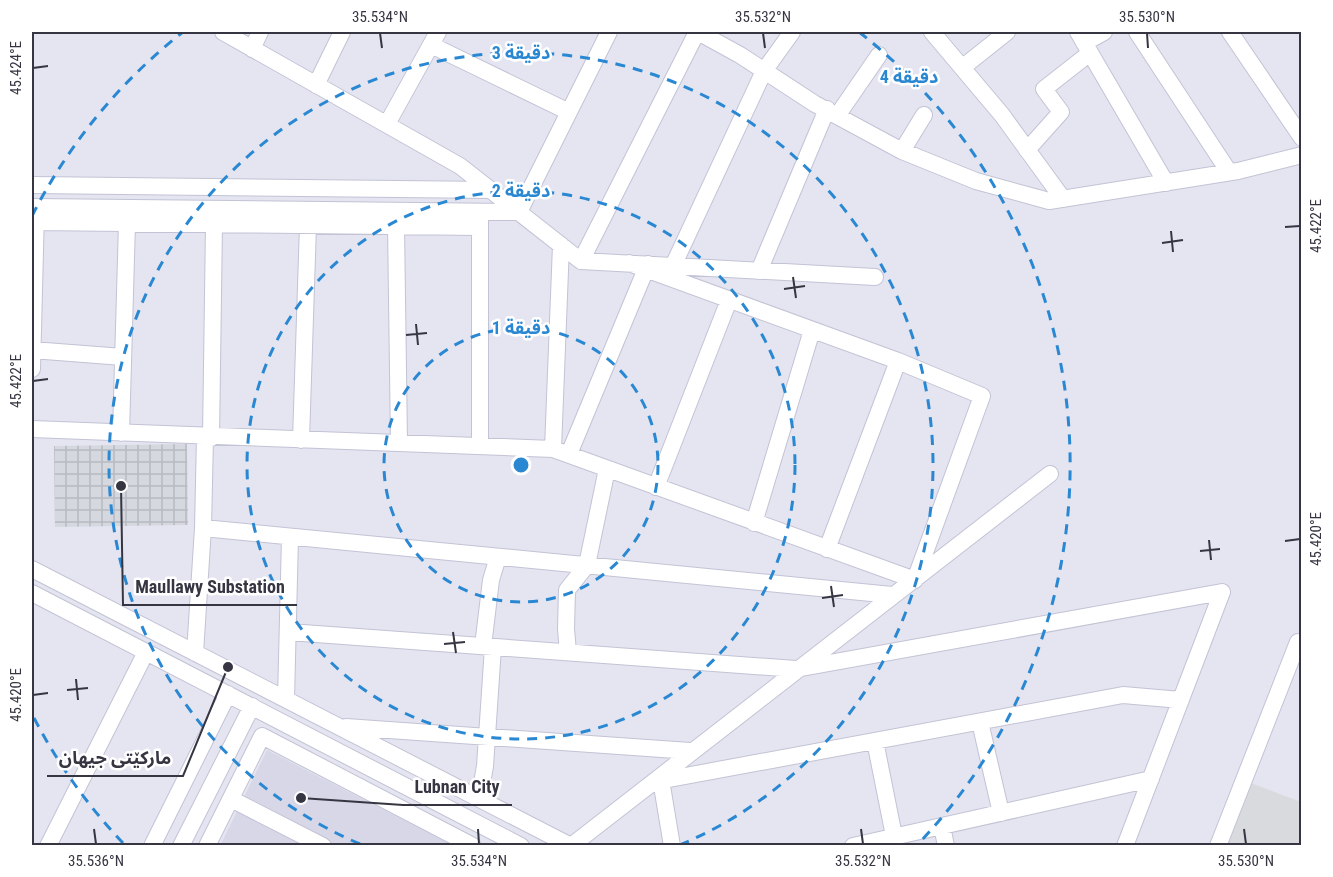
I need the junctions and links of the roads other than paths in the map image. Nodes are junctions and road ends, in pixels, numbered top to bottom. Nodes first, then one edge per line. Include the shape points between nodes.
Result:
1 (223, 32) edge
2 (260, 32) edge
3 (342, 32) edge
4 (609, 32) edge
5 (699, 32) edge
6 (792, 32) edge
7 (932, 32) edge
8 (1007, 32) edge
9 (1104, 32) edge
10 (1137, 32) edge
11 (1230, 32) edge
12 (435, 38) edge
13 (1084, 43) edge
14 (252, 49) junction
15 (879, 55) dead end
16 (963, 67) junction
17 (764, 71) junction
18 (316, 85) junction
19 (569, 112) junction
20 (832, 113) junction
21 (924, 115) dead end
22 (387, 124) junction
23 (1302, 138) edge
24 (1027, 150) junction
25 (902, 151) junction
26 (1302, 155) edge
27 (1229, 172) junction
28 (1166, 183) junction
29 (32, 184) edge
30 (494, 190) junction
31 (1063, 200) junction
32 (34, 212) edge
33 (519, 212) junction
34 (480, 220) junction
35 (127, 223) junction
36 (214, 224) junction
37 (308, 225) junction
38 (396, 226) junction
39 (561, 245) junction
40 (581, 261) junction
41 (673, 266) junction
42 (647, 267) junction
43 (759, 271) junction
44 (876, 278) dead end
45 (729, 300) junction
46 (812, 330) junction
47 (32, 350) edge
48 (123, 357) junction
49 (898, 361) junction
50 (32, 369) edge
51 (32, 429) edge
52 (121, 434) junction
53 (208, 437) junction
54 (301, 440) junction
55 (399, 443) junction
56 (480, 446) junction
57 (561, 452) junction
58 (607, 469) junction
59 (1050, 474) dead end
60 (656, 487) junction
61 (754, 523) junction
62 (203, 528) junction
63 (291, 537) junction
64 (827, 549) junction
65 (498, 557) junction
66 (587, 566) junction
67 (32, 569) edge
68 (915, 580) junction
69 (32, 593) edge
70 (892, 595) junction
71 (289, 632) junction
72 (1298, 642) dead end
73 (488, 646) junction
74 (146, 652) junction
75 (568, 652) junction
76 (195, 653) junction
77 (796, 669) junction
78 (228, 694) junction
79 (286, 699) junction
80 (1181, 700) junction
81 (252, 706) junction
82 (980, 722) junction
83 (339, 727) junction
84 (485, 737) junction
85 (875, 741) junction
86 (690, 751) junction
87 (1151, 779) junction
88 (655, 781) junction
89 (474, 796) junction
90 (231, 799) junction
91 (1001, 813) junction
92 (942, 826) junction
93 (894, 836) junction
94 (48, 846) edge
95 (152, 846) edge
96 (181, 846) edge
97 (207, 846) edge
98 (323, 846) edge
99 (473, 846) edge
100 (522, 846) edge
101 (571, 846) edge
102 (672, 846) edge
103 (853, 846) edge
104 (946, 846) edge
105 (1125, 846) edge
106 (1218, 846) edge

1 - 14 street
2 - 14 street
3 - 18 street
4 - 19 street
5 - 17 street
5 - 40 street
6 - 17 street
7 - 16 street
8 - 16 street
9 - 13 street
10 - 27 street
11 - 23 street
12 - 19 street
12 - 22 street
13 - 24 street via 1044,89 1061,112
13 - 28 street
14 - 18 street
15 - 20 street
16 - 24 street
17 - 20 street
17 - 41 street
18 - 22 street
19 - 33 street
20 - 25 street
20 - 43 street
21 - 25 street
22 - 30 street
24 - 31 street
25 - 31 street via 976,181 1049,201
26 - 27 street
27 - 28 street
28 - 31 street
29 - 30 street
30 - 33 street
32 - 34 street
32 - 35 street
32 - 47 street
33 - 34 street
33 - 39 street
34 - 38 street
34 - 56 street
35 - 36 street
35 - 48 street
36 - 37 street
36 - 53 street
37 - 38 street
37 - 54 street
38 - 55 street
39 - 40 street
39 - 57 street
40 - 42 street
41 - 42 street
41 - 43 street
42 - 45 street
42 - 57 street
43 - 44 street
45 - 46 street
45 - 60 street
46 - 49 street
46 - 61 street
47 - 48 street
47 - 50 street
48 - 52 street
49 - 64 street
49 - 68 street via 982,396
51 - 52 street
52 - 53 street
53 - 54 street
53 - 62 street
54 - 55 street
55 - 56 street
56 - 57 street
57 - 58 street
58 - 60 street
58 - 66 street
59 - 68 street
60 - 61 street
61 - 64 street
62 - 63 street
62 - 76 street
63 - 65 street
63 - 71 street
64 - 68 street
65 - 66 street
65 - 73 street via 491,580
66 - 70 street
66 - 75 street via 567,590
67 - 76 street
68 - 70 street
69 - 74 street
70 - 77 street
71 - 73 street
71 - 79 street
72 - 106 street
73 - 75 street
73 - 84 street
74 - 78 street
74 - 94 street
75 - 77 street
76 - 79 street
77 - 80 street via 1222,592
77 - 86 street
78 - 81 street
78 - 95 street
79 - 83 street
80 - 82 street via 1123,695
80 - 87 street
81 - 96 street
81 - 100 street
82 - 85 street
82 - 91 street
83 - 84 street
83 - 89 street
84 - 86 street
84 - 89 street via 482,783
85 - 88 street
85 - 93 street
86 - 88 street
87 - 91 street
87 - 105 street
88 - 101 street
88 - 102 street
89 - 101 street
90 - 97 street
90 - 98 street
90 - 99 street via 262,736
91 - 92 street
92 - 93 street
92 - 104 street
93 - 103 street

